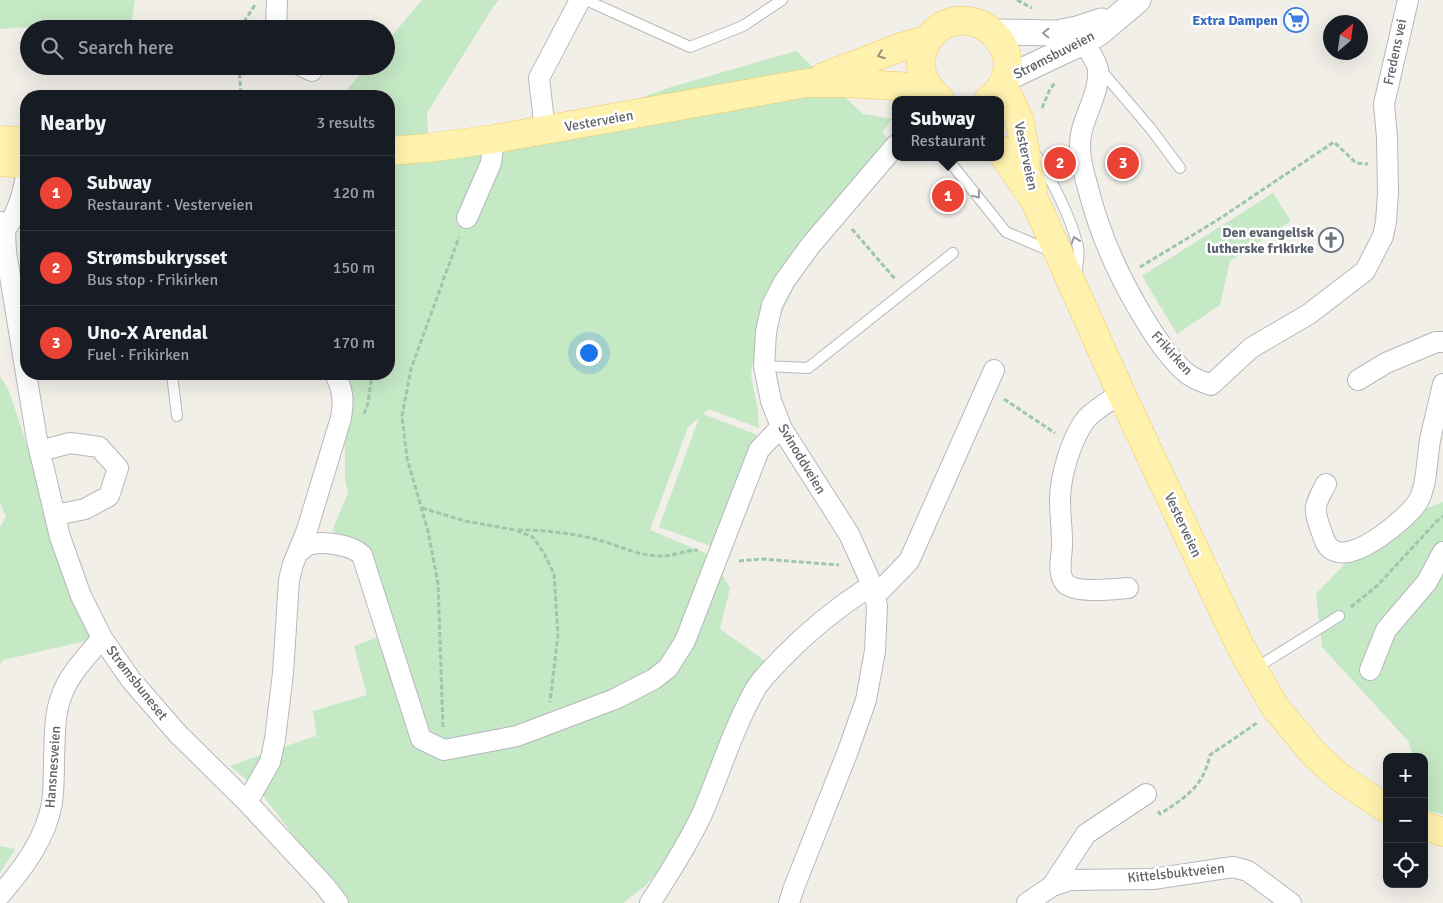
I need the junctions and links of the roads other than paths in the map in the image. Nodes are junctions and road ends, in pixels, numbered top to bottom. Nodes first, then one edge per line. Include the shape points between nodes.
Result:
1 (277, 0) edge
2 (580, 0) edge
3 (586, 0) edge
4 (782, 0) edge
5 (944, 0) edge
6 (1408, 0) edge
7 (1132, 5) edge
8 (989, 19) edge
9 (276, 20) edge
10 (931, 36) junction
11 (1080, 36) junction
12 (1098, 68) junction
13 (807, 83) junction
14 (999, 88) edge
15 (936, 96) edge
16 (1384, 104) joint
17 (545, 130) junction
18 (494, 139) junction
19 (1012, 144) edge
20 (6, 147) edge
21 (892, 150) edge
22 (395, 151) edge
23 (20, 159) edge
24 (949, 161) edge
25 (1180, 168) dead end
26 (20, 200) edge
27 (467, 218) road end
28 (2, 228) edge
29 (953, 253) dead end
30 (1059, 254) junction
31 (1074, 288) junction
32 (20, 340) edge
33 (1443, 342) edge
34 (764, 366) junction
35 (994, 370) dead end
36 (27, 380) edge
37 (173, 380) edge
38 (338, 380) edge
39 (1358, 380) dead end
40 (1443, 384) edge
41 (1121, 393) junction
42 (177, 416) dead end
43 (782, 429) junction
44 (40, 451) junction
45 (1326, 484) dead end
46 (56, 515) junction
47 (299, 552) junction
48 (1443, 552) edge
49 (1128, 588) dead end
50 (874, 591) junction
51 (1339, 616) road end
52 (102, 638) junction
53 (1254, 669) junction
54 (1370, 670) dead end
55 (1146, 794) road end
56 (247, 802) junction
57 (1383, 806) edge
58 (1428, 827) edge
59 (1443, 832) edge
60 (1052, 886) junction
61 (0, 895) edge
62 (338, 903) edge
63 (650, 903) edge
64 (789, 903) edge
65 (1027, 903) edge
66 (1290, 903) edge

1 - 9 street
2 - 17 street via 539,78
3 - 4 lane via 690,47 743,26
5 - 10 main road
6 - 16 street, Fredens vei
7 - 11 street, Strømsbuveien
8 - 10 main road, Vesterveien via 947,23
11 -> 8 street, Strømsbuveien
8 - 14 main road via 1007,54 1008,67
10 -> 13 main road, Vesterveien
10 - 15 main road via 922,52 921,64 923,77
11 - 12 street
11 - 14 street, Strømsbuveien
12 - 16 street, Frikirken via 1095,94 1084,121 1080,145 1081,160 1104,242 1120,279 1155,337 1185,372 1211,385 1251,348 1309,314 1365,271 1383,236 1388,193
12 - 25 lane
13 - 15 main road, Vesterveien via 848,82
13 - 17 main road, Vesterveien
14 - 19 main road, Vesterveien via 1019,119
17 - 18 main road, Vesterveien
18 - 22 main road, Vesterveien
18 - 27 street via 491,163
19 - 30 main road, Vesterveien
31 -> 19 lane via 1078,249 1066,214 1049,175
20 - 23 main road
21 - 34 street, Svinoddveien via 810,246 784,282 772,306 766,332
24 -> 30 lane via 1006,232
26 - 28 street, Strømsbuneset via 14,219
28 - 32 street, Strømsbuneset
29 - 34 lane via 808,368
30 - 31 main road, Vesterveien
31 - 41 main road, Vesterveien
33 - 39 street via 1386,363
34 - 43 street, Svinoddveien via 771,401
35 - 50 street via 909,561
36 - 44 street, Strømsbuneset
37 - 42 lane
38 - 47 street via 344,401 341,418
40 - 45 street via 1422,489 1418,502 1407,515 1355,551 1334,551 1326,544 1315,515 1315,505
41 - 49 street via 1087,418 1075,436 1062,477 1060,573 1061,591 1074,587 1100,590
41 - 53 main road, Vesterveien via 1239,644
43 - 47 street via 759,450 686,641 668,668 616,699 517,736 444,750 421,739 362,556 348,547 320,543 307,545
43 - 50 street, Svinoddveien via 849,534
44 - 46 street, Strømsbuneset
44 - 46 street via 70,443 99,447 118,468 109,496 85,509
46 - 52 street, Strømsbuneset via 60,537 81,596
47 - 56 street via 289,580 275,740 270,762
48 - 54 street via 1427,582 1386,630
50 - 63 street via 838,608 766,675 736,729 702,814 680,857
50 - 64 street, Svinoddveien via 877,606 875,651 866,700
51 - 53 lane
52 - 56 street, Strømsbuneset via 131,680 178,734
52 - 61 street, Hansnesveien via 61,697 56,718 52,802 48,819 39,841
53 - 57 main road, Vesterveien via 1274,707 1315,755 1342,780
55 - 60 street, Kittelsbuktveien via 1086,834
56 - 62 street, Strømsbuneset
58 - 59 main road
60 - 65 street, Kittelsbuktveien
60 - 66 street, Kittelsbuktveien via 1070,880 1152,879 1234,867 1248,871

